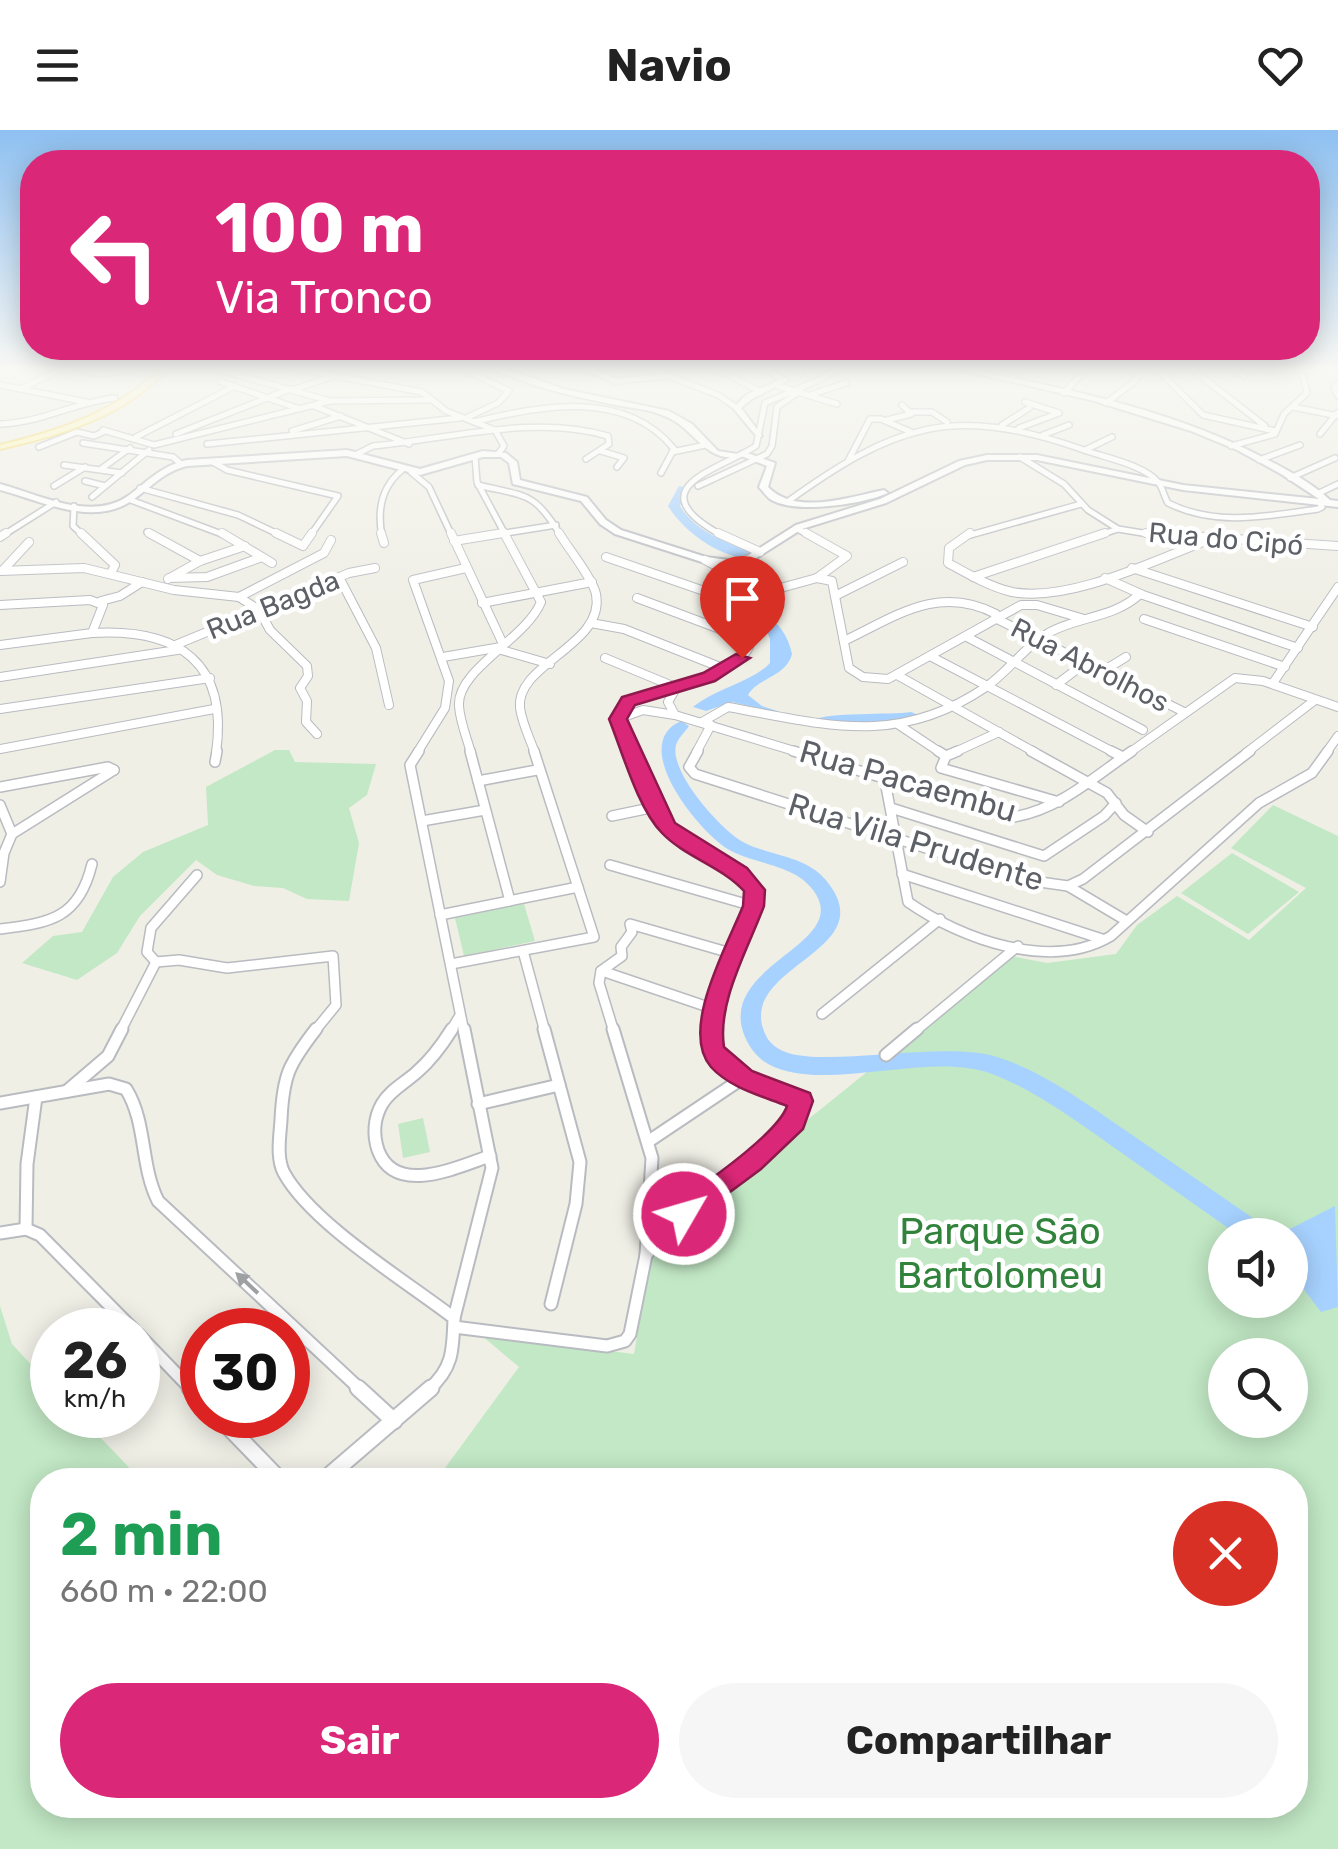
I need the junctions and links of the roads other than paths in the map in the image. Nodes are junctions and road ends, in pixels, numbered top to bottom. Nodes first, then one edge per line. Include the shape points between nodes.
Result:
1 (104, 446) edge
2 (132, 446) edge
3 (153, 446) edge
4 (373, 446) edge
5 (504, 446) edge
6 (605, 446) edge
7 (669, 446) edge
8 (705, 446) edge
9 (706, 446) edge
10 (756, 446) edge
11 (772, 446) edge
12 (855, 446) edge
13 (879, 446) edge
14 (1074, 446) edge
15 (1093, 446) edge
16 (1231, 446) edge
17 (1297, 446) edge
18 (128, 450) junction
19 (1085, 450) junction
20 (601, 451) junction
21 (672, 452) junction
22 (145, 454) junction
23 (357, 454) junction
24 (498, 454) junction
25 (739, 455) junction
26 (475, 456) junction
27 (1020, 457) junction
28 (760, 458) junction
29 (1336, 458) dead end
30 (586, 459) dead end
31 (848, 460) junction
32 (1258, 460) junction
33 (212, 462) junction
34 (182, 464) junction
35 (64, 465) dead end
36 (86, 467) junction
37 (617, 468) dead end
38 (101, 469) junction
39 (407, 471) junction
40 (122, 473) junction
41 (661, 473) dead end
42 (1290, 478) junction
43 (85, 481) dead end
44 (1160, 484) junction
45 (1338, 484) edge
46 (478, 485) junction
47 (54, 486) dead end
48 (105, 486) junction
49 (698, 486) dead end
50 (0, 487) edge
51 (140, 488) junction
52 (893, 494) junction
53 (92, 497) dead end
54 (128, 499) junction
55 (1326, 501) edge
56 (56, 502) junction
57 (787, 502) junction
58 (1082, 504) junction
59 (74, 506) junction
60 (556, 525) junction
61 (796, 528) junction
62 (1118, 529) junction
63 (147, 532) dead end
64 (506, 533) junction
65 (0, 537) edge
66 (332, 540) dead end
67 (1208, 540) junction
68 (29, 542) dead end
69 (454, 542) junction
70 (384, 544) dead end
71 (245, 546) junction
72 (1338, 546) edge
73 (760, 552) junction
74 (262, 557) junction
75 (606, 557) dead end
76 (704, 560) junction
77 (747, 560) junction
78 (200, 562) junction
79 (903, 562) dead end
80 (272, 563) dead end
81 (375, 568) dead end
82 (466, 568) junction
83 (1131, 568) junction
84 (2, 570) edge
85 (111, 574) junction
86 (972, 577) junction
87 (169, 578) junction
88 (818, 578) junction
89 (1105, 578) junction
90 (340, 579) junction
91 (731, 581) junction
92 (142, 582) junction
93 (592, 582) junction
94 (158, 586) junction
95 (1338, 588) edge
96 (539, 592) junction
97 (1140, 594) junction
98 (834, 596) junction
99 (239, 597) junction
100 (637, 598) dead end
101 (101, 601) junction
102 (733, 601) junction
103 (482, 603) junction
104 (0, 605) edge
105 (259, 610) junction
106 (995, 618) junction
107 (1086, 619) junction
108 (1144, 619) dead end
109 (591, 623) junction
110 (1095, 624) dead end
111 (1313, 627) junction
112 (88, 633) junction
113 (967, 638) junction
114 (745, 639) junction
115 (1038, 639) junction
116 (154, 641) junction
117 (844, 641) junction
118 (0, 642) edge
119 (501, 647) junction
120 (176, 648) junction
121 (1298, 648) junction
122 (930, 656) junction
123 (444, 657) junction
124 (1126, 657) dead end
125 (134, 658) junction
126 (606, 658) dead end
127 (1016, 663) junction
128 (1086, 663) junction
129 (550, 664) junction
130 (1285, 666) junction
131 (725, 669) junction
132 (1103, 672) junction
133 (897, 676) junction
134 (0, 677) edge
135 (210, 678) junction
136 (1272, 684) junction
137 (1056, 685) junction
138 (986, 686) junction
139 (676, 687) junction
140 (1315, 700) junction
141 (389, 705) dead end
142 (951, 706) junction
143 (1338, 707) edge
144 (0, 709) edge
145 (214, 709) junction
146 (1184, 712) junction
147 (675, 715) junction
148 (618, 719) junction
149 (706, 724) junction
150 (899, 724) junction
151 (1144, 730) dead end
152 (999, 732) junction
153 (317, 734) dead end
154 (1338, 736) edge
155 (0, 749) edge
156 (946, 756) junction
157 (1123, 757) junction
158 (216, 762) dead end
159 (537, 770) junction
160 (884, 776) junction
161 (478, 781) junction
162 (1089, 783) junction
163 (0, 788) edge
164 (1059, 802) junction
165 (1116, 803) junction
166 (0, 805) edge
167 (655, 807) junction
168 (892, 808) junction
169 (485, 810) junction
170 (612, 816) dead end
171 (422, 821) junction
172 (1148, 832) junction
173 (12, 834) junction
174 (895, 841) junction
175 (92, 864) dead end
176 (610, 865) dead end
177 (902, 874) junction
178 (197, 875) dead end
179 (0, 882) edge
180 (1068, 886) junction
181 (578, 887) junction
182 (510, 901) junction
183 (753, 906) junction
184 (440, 915) junction
185 (940, 919) junction
186 (1125, 920) junction
187 (0, 929) edge
188 (1102, 939) junction
189 (1018, 946) junction
190 (523, 951) junction
191 (734, 954) junction
192 (156, 962) junction
193 (451, 964) junction
194 (601, 971) junction
195 (714, 1008) junction
196 (822, 1014) dead end
197 (459, 1016) junction
198 (886, 1056) dead end
199 (744, 1078) junction
200 (559, 1085) junction
201 (66, 1092) junction
202 (36, 1097) junction
203 (0, 1103) edge
204 (478, 1104) junction
205 (649, 1141) junction
206 (490, 1156) junction
207 (26, 1229) junction
208 (0, 1233) edge
209 (646, 1255) junction
210 (551, 1304) dead end
211 (112, 1308) edge
212 (454, 1322) junction
213 (160, 1357) edge
214 (180, 1377) edge
215 (394, 1421) junction
216 (239, 1438) edge
217 (268, 1468) edge
218 (338, 1468) edge

1 - 18 street
2 - 18 street
3 - 22 street
4 - 23 street
5 - 24 street
6 - 20 street
7 - 21 street
8 - 21 street
9 - 25 main road via 718,455
10 - 25 street
11 - 28 street
12 - 31 street
13 - 31 street
14 - 19 street
15 - 19 street
16 - 32 main road
17 - 32 street
18 - 22 street
18 - 38 street
19 - 44 street
20 - 30 street
20 - 37 street via 624,458
21 - 41 street
22 - 34 street
22 - 40 street
23 - 33 main road
23 - 39 main road
24 - 26 main road
24 - 76 main road via 514,462 520,485 578,496 611,528
25 - 28 main road
25 - 73 street via 698,474 687,503 702,524
26 - 39 main road via 428,472
26 - 46 street
27 - 44 main road
27 - 52 main road via 968,461
27 - 58 street, Rua do Cipó via 1064,484
28 - 49 street
28 - 57 main road via 772,468 764,490
29 - 42 street
31 - 57 street
32 - 42 main road
33 - 34 main road
33 - 51 street via 338,494 303,546 238,515
34 - 51 main road
35 - 36 street
36 - 38 street
36 - 47 street
38 - 40 street
39 - 69 street via 426,481
39 - 70 street via 392,478 379,505
40 - 48 street
42 - 55 main road
43 - 48 street
44 - 55 main road
44 - 55 street via 1163,499 1174,507 1209,516 1318,509
45 - 55 street
46 - 60 street via 537,502
46 - 64 street
48 - 53 street
50 - 56 main road
51 - 54 main road
52 - 57 main road
52 - 61 main road
54 - 59 main road via 107,508
54 - 71 street
56 - 59 main road
56 - 65 street
58 - 62 street, Rua do Cipó
58 - 86 street via 961,538 946,558
59 - 85 street via 74,526 115,566
60 - 64 street
60 - 93 street
61 - 73 main road
61 - 88 street via 846,556
62 - 67 street, Rua do Cipó
62 - 86 street
63 - 78 street
64 - 69 street
64 - 96 street
66 - 99 street via 327,551
67 - 72 street, Rua do Cipó
67 - 83 street
68 - 84 street
69 - 82 street
71 - 74 street
71 - 78 street
73 - 77 main road
74 - 80 street
74 - 87 street via 207,577
75 - 102 street
76 - 77 main road
76 - 91 street
77 - 91 street
78 - 87 street
79 - 98 street
81 - 90 street, Rua Bagda
82 - 103 street
82 - 123 street via 414,579
83 - 89 street
83 - 111 street
84 - 85 street via 75,567
85 - 92 street
86 - 89 street via 1037,594
87 - 94 street
88 - 98 street via 832,581
88 - 102 street
89 - 97 street
90 - 105 street, Rua Bagda
90 - 141 street via 376,648
91 - 102 street
92 - 94 street
92 - 101 street
93 - 96 street
93 - 109 street
94 - 99 street
95 - 111 street
96 - 103 street
96 - 119 street via 538,614
97 - 107 street
97 - 121 street
98 - 117 street
99 - 105 street
100 - 114 street
101 - 104 street
101 - 112 street
102 - 114 street
103 - 119 street
105 - 120 street, Rua Bagda
105 - 153 street via 307,666 300,688 306,722
106 - 107 street via 1031,604
106 - 113 street
106 - 115 street, Rua Abrolhos
106 - 117 street, Rua Abrolhos via 974,602 939,598
107 - 110 street
107 - 115 street
108 - 130 street
109 - 129 street
109 - 131 street via 624,629
111 - 121 street
112 - 116 street
112 - 118 street
113 - 122 street
113 - 127 street
114 - 131 street via 746,654
115 - 127 street
115 - 128 street, Rua Abrolhos
116 - 120 street
116 - 125 street
117 - 133 street via 856,674
119 - 123 street
119 - 129 street
119 - 161 street via 465,684 458,703
120 - 125 street, Rua Bagda
120 - 135 street
121 - 130 street
122 - 133 street
122 - 138 street
123 - 171 street via 445,708 410,765
124 - 132 street
125 - 134 street, Rua Bagda
126 - 139 street
127 - 137 street
127 - 138 street
128 - 132 street, Rua Abrolhos
128 - 137 street
129 - 159 street via 523,690 519,705
130 - 136 street
131 - 139 street
132 - 146 street, Rua Abrolhos
133 - 142 street
135 - 144 street
135 - 145 street
136 - 140 street, Rua Pacaembu
136 - 146 street, Rua Pacaembu via 1235,678
137 - 151 street
138 - 142 street
138 - 157 street
139 - 147 street via 668,702
139 - 148 street via 628,701
140 - 143 street, Rua Pacaembu
140 - 172 street, Rua Vila Prudente
142 - 150 street
142 - 152 street
145 - 155 street
145 - 158 street via 221,720
146 - 157 street, Rua Pacaembu
147 - 148 street, Rua Pacaembu via 643,710
147 - 149 street, Rua Pacaembu
148 - 167 street
149 - 150 street via 728,707 816,725
149 - 160 street, Rua Pacaembu
149 - 174 street, Rua Vila Prudente via 691,772
150 - 156 street
152 - 156 street
152 - 162 street
154 - 186 street via 1312,773 1259,804
156 - 164 street via 941,768
157 - 162 street, Rua Pacaembu
159 - 161 street
159 - 181 street
160 - 164 street, Rua Pacaembu via 1014,816
160 - 168 street
161 - 169 street
162 - 164 street, Rua Pacaembu
162 - 165 street
163 - 173 street via 60,773 114,770
165 - 168 street via 1047,856
165 - 172 street
166 - 173 street
167 - 170 street
167 - 183 street via 675,834 750,882
168 - 174 street
169 - 171 street
169 - 182 street
171 - 184 street
172 - 180 street, Rua Vila Prudente
173 - 179 street
174 - 177 street
174 - 180 street, Rua Vila Prudente
175 - 187 street via 85,893 70,910 44,924
176 - 183 street
177 - 185 street via 908,902
177 - 188 street
178 - 192 street via 151,928 147,952
180 - 186 street
181 - 182 street
181 - 190 street via 594,937
182 - 184 street
183 - 191 street
184 - 193 street
185 - 189 street
185 - 196 street
186 - 188 street via 1116,934
188 - 189 street via 1056,952
189 - 198 street
190 - 193 street
190 - 200 street
191 - 194 street via 630,924 622,956
191 - 195 street
192 - 201 street via 108,1056
192 - 212 street via 227,968 333,956 336,1005 283,1080 282,1170 309,1207
193 - 197 street
194 - 195 street
194 - 205 street via 599,983
195 - 199 street via 712,1050
197 - 204 street
197 - 206 street via 434,1055 381,1105 374,1135 381,1163 411,1177
199 - 205 street
199 - 209 street via 801,1101 794,1121 662,1231
200 - 204 street
200 - 210 street via 581,1174
201 - 202 street
215 -> 201 street via 158,1201 126,1089 109,1084
202 - 203 street
202 - 207 street
204 - 206 street
205 - 209 street
206 - 212 street via 492,1175
207 - 208 street
207 - 211 street via 40,1235
209 - 212 street via 632,1327 617,1345
212 - 215 street via 446,1375
213 - 214 street
215 - 218 street
216 - 217 street

